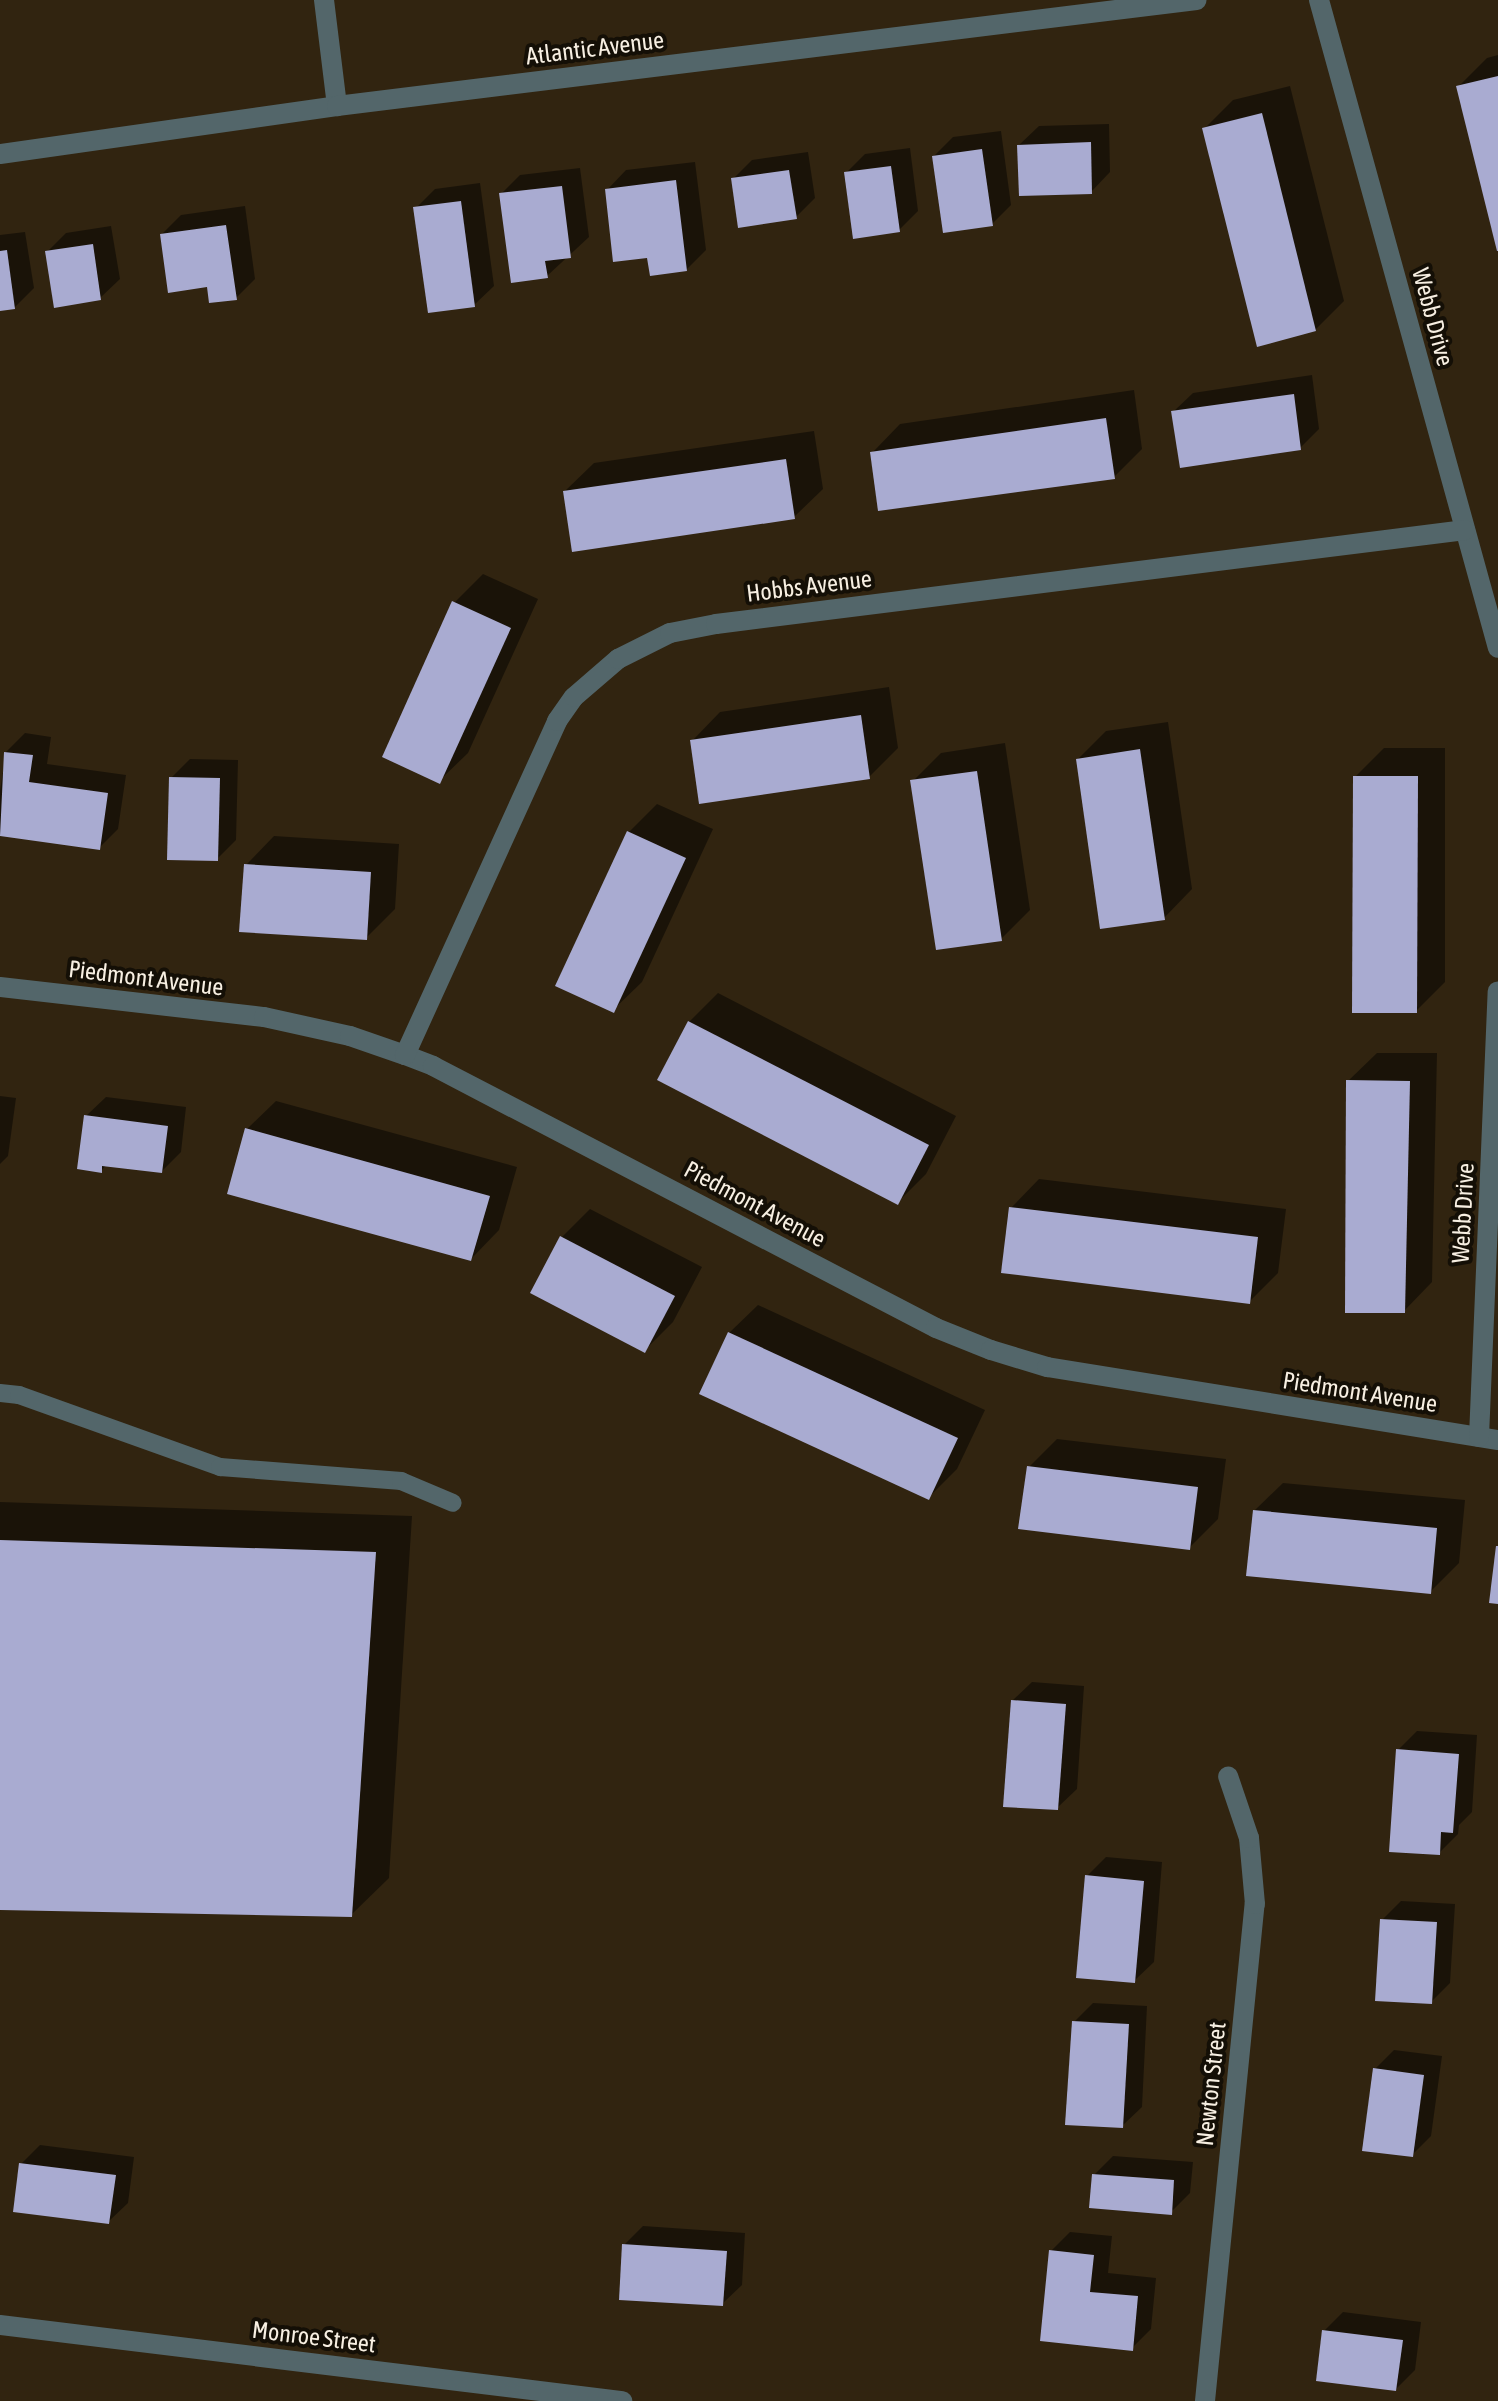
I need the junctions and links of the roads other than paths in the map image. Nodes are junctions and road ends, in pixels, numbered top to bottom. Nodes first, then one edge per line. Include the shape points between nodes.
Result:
1 (324, 0) edge
2 (1196, 0) edge
3 (1319, 0) edge
4 (337, 106) junction
5 (0, 154) edge
6 (1465, 530) junction
7 (1498, 648) edge
8 (0, 987) edge
9 (1498, 991) edge
10 (405, 1055) junction
11 (0, 1393) edge
12 (1488, 1438) edge
13 (453, 1503) dead end
14 (1228, 1776) dead end
15 (0, 2325) edge
16 (581, 2398) edge
17 (622, 2401) edge
18 (1205, 2401) edge

1 - 4 street
2 - 4 street, Atlantic Avenue
3 - 6 street, Webb Drive
4 - 5 street, Atlantic Avenue
6 - 7 street, Webb Drive
6 - 10 street, Hobbs Avenue via 670,633 618,659 574,697 557,721
8 - 10 street, Piedmont Avenue via 264,1017 350,1036
9 - 12 street, Webb Drive
10 - 12 street, Piedmont Avenue via 936,1328 991,1350 1047,1367
11 - 13 lane via 19,1395 220,1467 401,1481
14 - 18 street, Newton Street via 1249,1838 1255,1904
15 - 16 street, Monroe Street
16 - 17 street, Monroe Street

